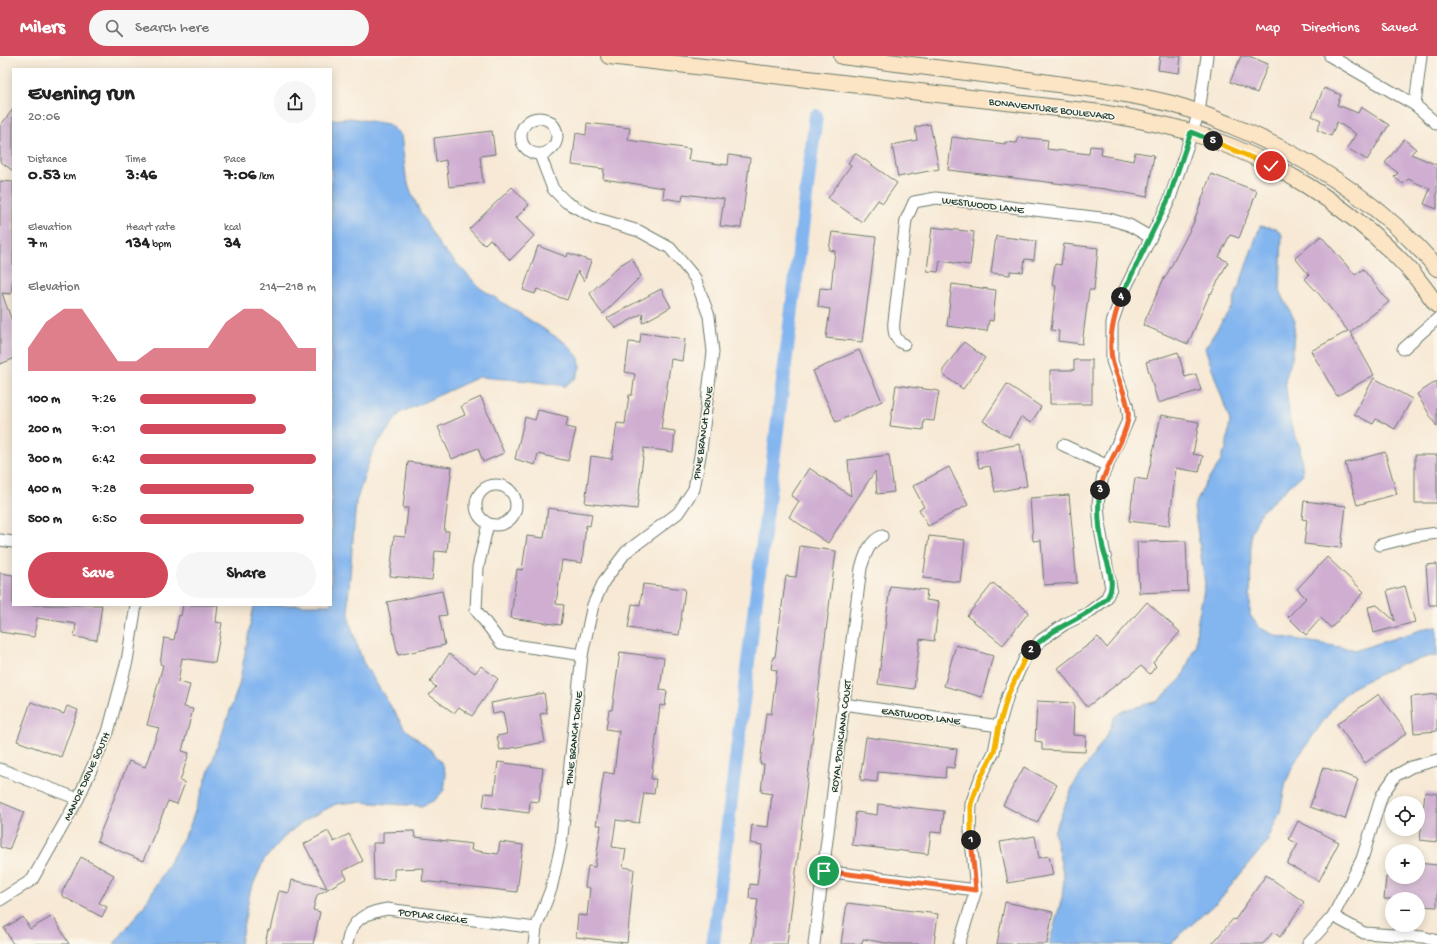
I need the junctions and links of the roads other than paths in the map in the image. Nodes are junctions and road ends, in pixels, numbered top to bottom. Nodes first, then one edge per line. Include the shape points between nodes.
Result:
1 (608, 56) edge
2 (842, 56) edge
3 (1207, 56) edge
4 (1330, 56) edge
5 (1421, 56) edge
6 (1415, 105) junction
7 (1199, 112) junction
8 (1437, 124) edge
9 (1191, 132) junction
10 (540, 155) dead end
11 (1150, 236) junction
12 (1437, 268) edge
13 (1437, 305) edge
14 (1437, 320) edge
15 (904, 344) dead end
16 (1403, 349) dead end
17 (1063, 445) dead end
18 (1108, 466) junction
19 (488, 524) dead end
20 (1437, 534) edge
21 (882, 536) dead end
22 (0, 540) edge
23 (12, 542) edge
24 (1380, 545) dead end
25 (136, 606) edge
26 (582, 655) junction
27 (844, 704) junction
28 (999, 726) junction
29 (1437, 760) edge
30 (0, 769) edge
31 (78, 799) junction
32 (824, 871) junction
33 (976, 890) junction
34 (0, 900) edge
35 (1334, 916) junction
36 (536, 928) junction
37 (1437, 941) edge
38 (347, 944) edge
39 (534, 944) edge
40 (814, 944) edge
41 (959, 944) edge
42 (1308, 944) edge

1 - 9 main road, BONAVENTURE BOULEVARD via 1101,113
2 - 7 main road, BONAVENTURE BOULEVARD via 1103,90 1169,103
3 - 7 street
4 - 6 street
5 - 6 street
6 - 8 street
7 - 9 street
7 - 12 main road, BONAVENTURE BOULEVARD via 1281,147 1357,193 1387,217
9 - 11 street via 1168,200
9 - 13 main road, BONAVENTURE BOULEVARD via 1271,166 1313,190 1372,234 1409,270
10 - 26 street, PINE BRANCH DRIVE via 553,189 566,202 595,218 639,231 670,248 695,278 709,316 713,352 694,489 678,513 626,552 604,581 593,605
11 - 15 street, WESTWOOD LANE via 1129,224 1109,219 936,198 914,202 906,220 894,321 894,334 897,340
11 - 18 street via 1121,297 1112,323 1112,361 1129,418
14 - 16 street
17 - 18 street
18 - 28 street via 1103,475 1098,503 1100,529 1112,588 1106,599 1088,613 1041,640 1025,658 1008,695
19 - 26 street via 478,567 476,610 501,643
20 - 24 street via 1415,536
21 - 27 street, ROYAL POINCIANA COURT via 869,547 861,568
22 - 23 street
25 - 31 street, MANOR DRIVE SOUTH via 127,661 108,732
26 - 36 street, PINE BRANCH DRIVE via 561,845 551,889
27 - 28 street, EASTWOOD LANE
27 - 32 street, ROYAL POINCIANA COURT
28 - 33 street via 994,752 971,804 970,830
29 - 35 street via 1411,767 1395,776 1382,796 1362,859
30 - 31 street
31 - 34 street, MANOR DRIVE SOUTH via 32,880
32 - 33 street
32 - 40 street, ROYAL POINCIANA COURT
33 - 41 street
35 - 37 street via 1364,933 1423,937
35 - 42 street
36 - 38 street, POPLAR CIRCLE via 387,909 370,912 356,921
36 - 39 street, PINE BRANCH DRIVE

